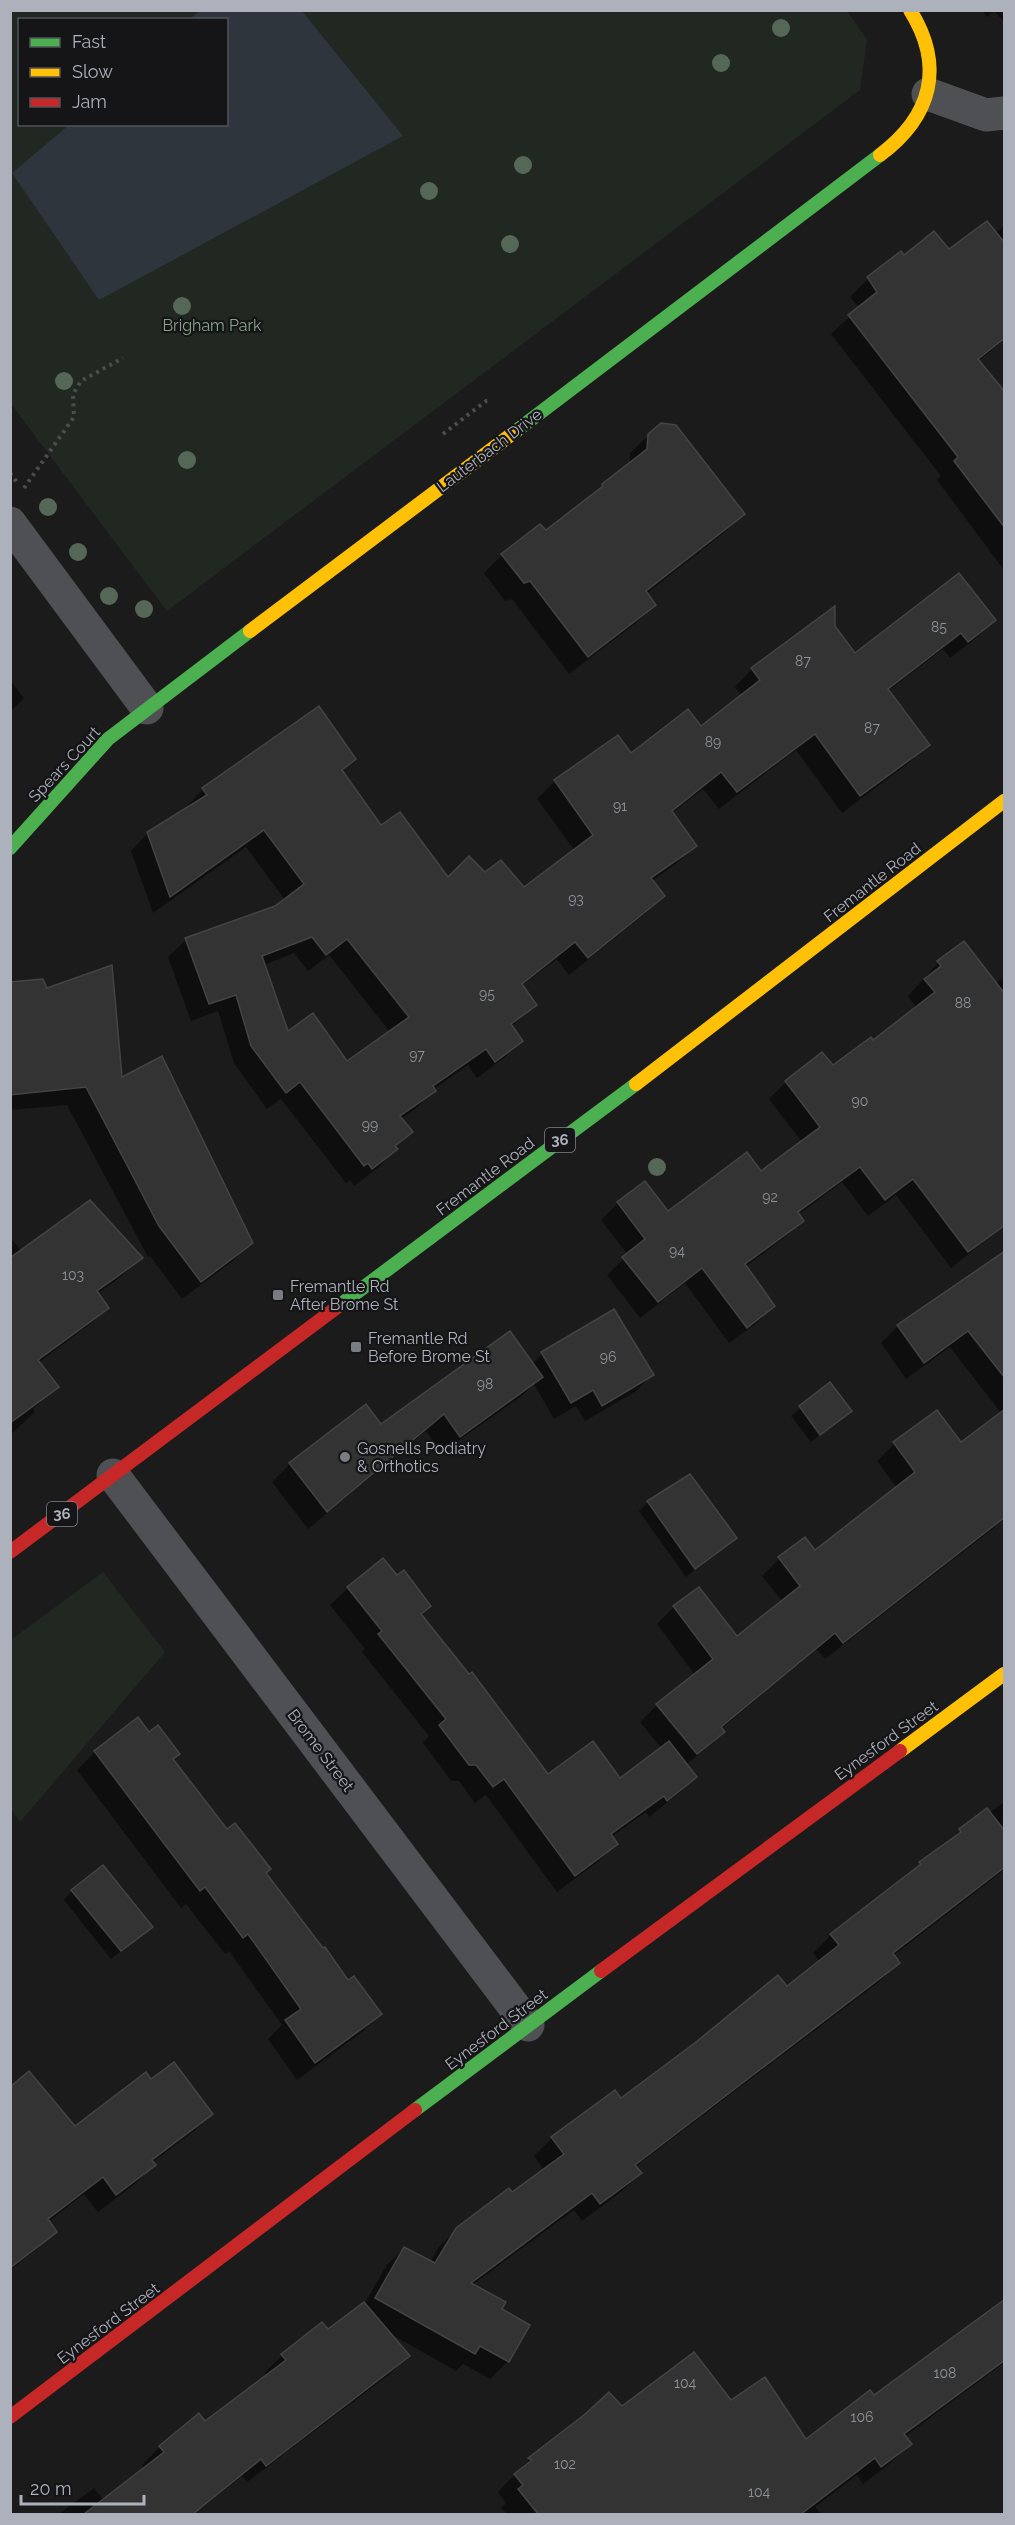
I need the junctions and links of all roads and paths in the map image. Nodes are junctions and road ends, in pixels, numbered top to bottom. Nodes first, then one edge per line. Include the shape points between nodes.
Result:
1 (910, 10) edge
2 (928, 94) junction
3 (1005, 113) edge
4 (123, 358) dead end
5 (456, 424) dead end
6 (439, 437) dead end
7 (10, 473) edge
8 (10, 523) edge
9 (147, 708) junction
10 (1005, 801) edge
11 (10, 848) edge
12 (113, 1475) junction
13 (10, 1552) edge
14 (1005, 1674) edge
15 (528, 2025) junction
16 (10, 2417) edge

1 - 2 street, Lauterbach Drive via 919,23 929,59
2 - 3 street via 986,115
2 - 9 street, Lauterbach Drive via 910,129 880,154
4 - 7 path via 81,381 73,394 75,417 22,491
5 - 6 path
8 - 9 street
9 - 11 street, Spears Court via 108,739
10 - 12 street, Fremantle Road / 36 via 701,1035
12 - 13 street, Fremantle Road / 36
12 - 15 street, Brome Street
14 - 15 street, Eynesford Street
15 - 16 street, Eynesford Street

